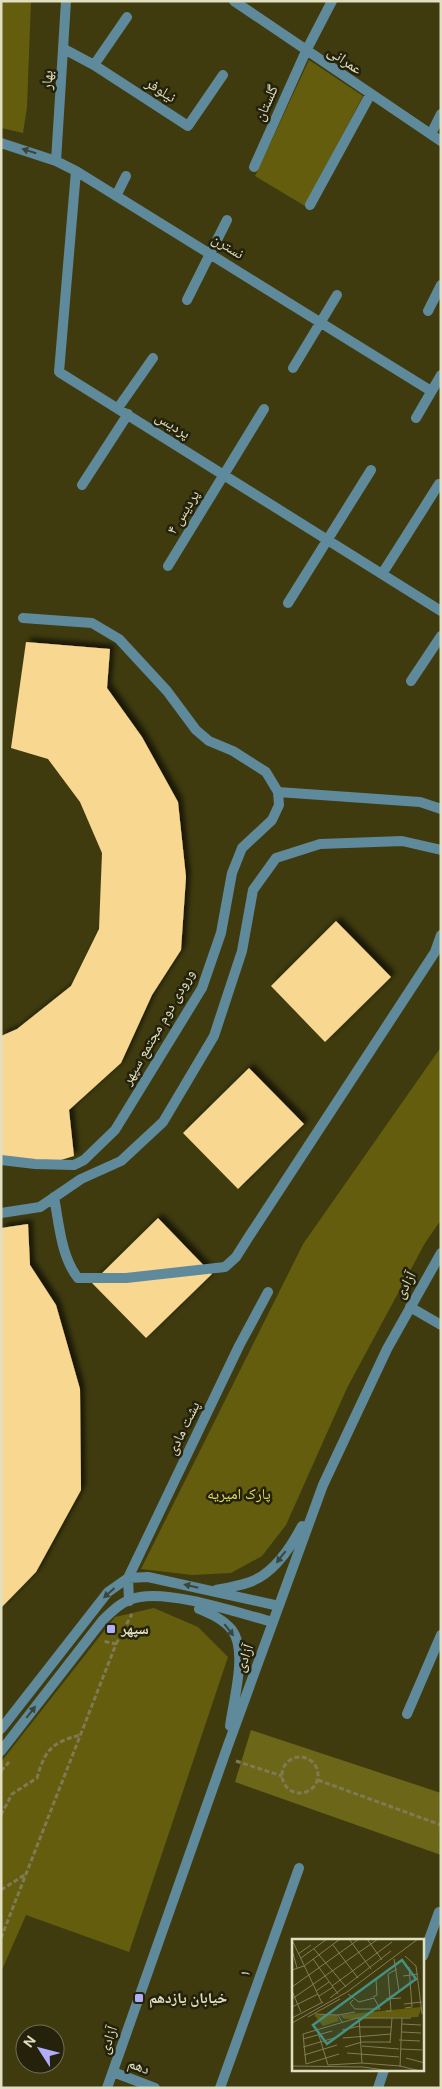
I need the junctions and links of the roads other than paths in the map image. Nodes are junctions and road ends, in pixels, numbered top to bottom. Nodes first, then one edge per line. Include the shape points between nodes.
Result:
1 (66, 1) edge
2 (332, 1) edge
3 (236, 2) edge
4 (127, 17) dead end
5 (64, 50) junction
6 (306, 51) junction
7 (94, 65) junction
8 (223, 75) dead end
9 (370, 94) junction
10 (441, 114) edge
11 (431, 134) junction
12 (441, 141) edge
13 (1, 143) edge
14 (56, 161) junction
15 (254, 167) dead end
16 (76, 171) junction
17 (126, 176) dead end
18 (116, 196) junction
19 (310, 205) dead end
20 (227, 220) dead end
21 (210, 253) junction
22 (441, 285) edge
23 (337, 295) dead end
24 (187, 300) dead end
25 (428, 311) dead end
26 (321, 321) junction
27 (153, 358) dead end
28 (293, 368) dead end
29 (441, 375) edge
30 (432, 391) junction
31 (118, 408) junction
32 (264, 409) dead end
33 (128, 414) junction
34 (416, 418) dead end
35 (371, 470) dead end
36 (224, 474) junction
37 (439, 484) dead end
38 (82, 485) dead end
39 (326, 539) junction
40 (168, 566) dead end
41 (382, 574) junction
42 (288, 603) dead end
43 (441, 611) edge
44 (23, 618) dead end
45 (441, 636) edge
46 (411, 681) dead end
47 (278, 792) junction
48 (441, 809) edge
49 (441, 850) edge
50 (441, 935) edge
51 (1, 1160) edge
52 (54, 1197) junction
53 (1, 1213) edge
54 (441, 1253) edge
55 (268, 1292) dead end
56 (410, 1308) junction
57 (441, 1325) edge
58 (323, 1485) junction
59 (128, 1578) junction
60 (213, 1591) junction
61 (173, 1598) junction
62 (129, 1601) junction
63 (279, 1606) junction
64 (273, 1622) junction
65 (441, 1635) edge
66 (407, 1714) dead end
67 (1, 1729) edge
68 (1, 1751) edge
69 (225, 1752) junction
70 (299, 1868) dead end
71 (439, 1912) dead end
72 (424, 1953) edge
73 (113, 2072) junction
74 (383, 2072) edge
75 (107, 2088) edge
76 (155, 2088) edge
77 (220, 2088) edge
78 (378, 2088) edge

1 - 5 street, بهار
2 - 6 street, گلستان
3 - 6 street, عمرانی
4 - 7 street
5 - 7 street, نیلوفر
5 - 14 street, بهار
6 - 9 street, عمرانی
6 - 15 street, گلستان
7 - 8 street, نیلوفر via 188,126
9 - 11 street, عمرانی
9 - 19 street
10 - 11 street
11 - 12 street, عمرانی
14 -> 13 street, نسترن
14 - 16 street, نسترن
16 - 18 street, نسترن
16 - 31 street, پردیس via 59,372
17 - 18 street
18 - 21 street, نسترن
20 - 21 street
21 - 24 street
21 - 26 street, نسترن
22 - 25 street
23 - 26 street
26 - 28 street
26 - 30 street, نسترن
27 - 31 street
29 - 30 street
30 - 34 street
31 - 33 street, پردیس
32 - 36 street, پردیس ۴
33 - 36 street, پردیس
33 - 38 street
35 - 39 street
36 - 39 street, پردیس
36 - 40 street, پردیس ۴
37 - 41 street
39 - 41 street, پردیس
39 - 42 street
41 - 43 street, پردیس
44 - 47 street via 92,623 119,638 167,691 196,730 209,741 233,751 266,772
45 - 46 street
47 - 48 street via 420,802
47 - 51 street, ورودی دوم مجتمع سپهر via 279,805 272,820 242,848 232,873 221,933 202,988 115,1130 84,1160 74,1164
49 - 52 street via 402,841 320,844 276,858 253,890 242,951 214,1036 163,1122 120,1161 81,1179
50 - 52 street via 434,952 348,1086 236,1257 225,1267 126,1278 78,1278 67,1258
52 - 53 street via 40,1207
54 - 56 street, آزادی
55 - 59 street, پشت مادی
56 - 57 street
56 - 58 street, آزادی via 387,1348
58 -> 60 street via 298,1535 278,1562 252,1582
58 - 63 street, آزادی
60 -> 59 street via 148,1577
59 - 62 street
59 -> 67 street via 108,1592 88,1615
60 - 63 street
61 - 62 street via 141,1597
61 - 64 street
61 -> 69 street via 216,1616 233,1631 240,1656
68 -> 62 street via 102,1621 121,1603
63 - 64 street, آزادی
64 - 69 street, آزادی
65 - 66 street
69 - 73 street, آزادی
70 - 77 street, ۱
71 - 72 street
73 - 75 street, آزادی
73 - 76 street, دهم
74 - 78 street

